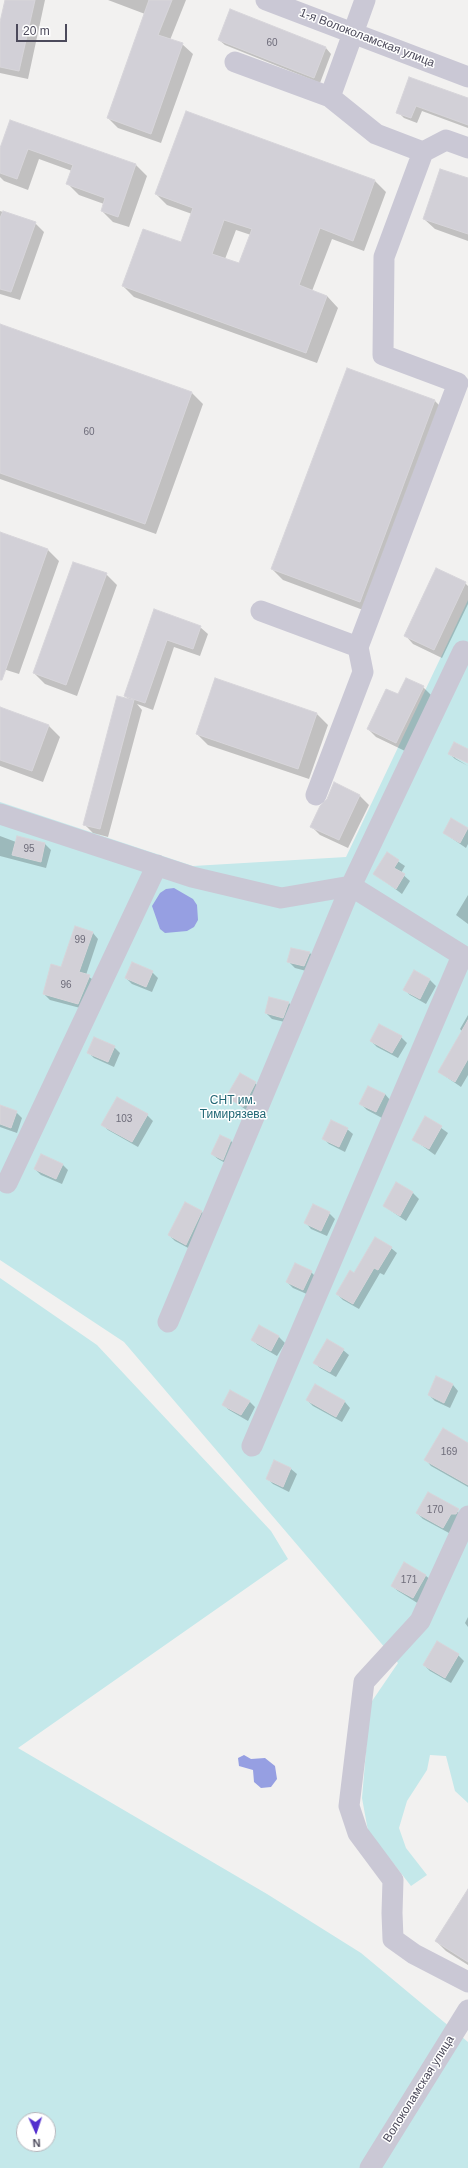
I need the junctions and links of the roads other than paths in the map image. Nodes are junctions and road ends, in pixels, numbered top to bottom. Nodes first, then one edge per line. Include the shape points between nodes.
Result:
1 (266, 0) edge
2 (365, 0) edge
3 (353, 32) junction
4 (235, 62) dead end
5 (468, 77) edge
6 (330, 97) junction
7 (468, 148) edge
8 (422, 152) junction
9 (463, 386) edge
10 (261, 611) dead end
11 (358, 647) junction
12 (463, 651) dead end
13 (316, 795) dead end
14 (0, 814) edge
15 (157, 865) junction
16 (352, 886) junction
17 (465, 958) edge
18 (7, 1183) dead end
19 (168, 1322) dead end
20 (252, 1446) dead end
21 (468, 1516) edge
22 (468, 1982) edge
23 (468, 2010) edge
24 (370, 2168) edge

1 - 3 street, 1-я Волоколамская улица
2 - 3 street
3 - 5 street, 1-я Волоколамская улица
3 - 6 street
4 - 6 street
6 - 8 street via 376,134
7 - 8 street via 446,140
8 - 9 street via 384,257 383,355
9 - 11 street
10 - 11 street
11 - 13 street via 362,672
12 - 16 street
14 - 15 street
15 - 16 street via 192,877 281,898
15 - 18 street
16 - 17 street
16 - 19 street
17 - 20 street
21 - 22 street via 420,1621 364,1682 349,1806 358,1833 393,1880 393,1939 414,1954
23 - 24 street, Волоколамская улица

